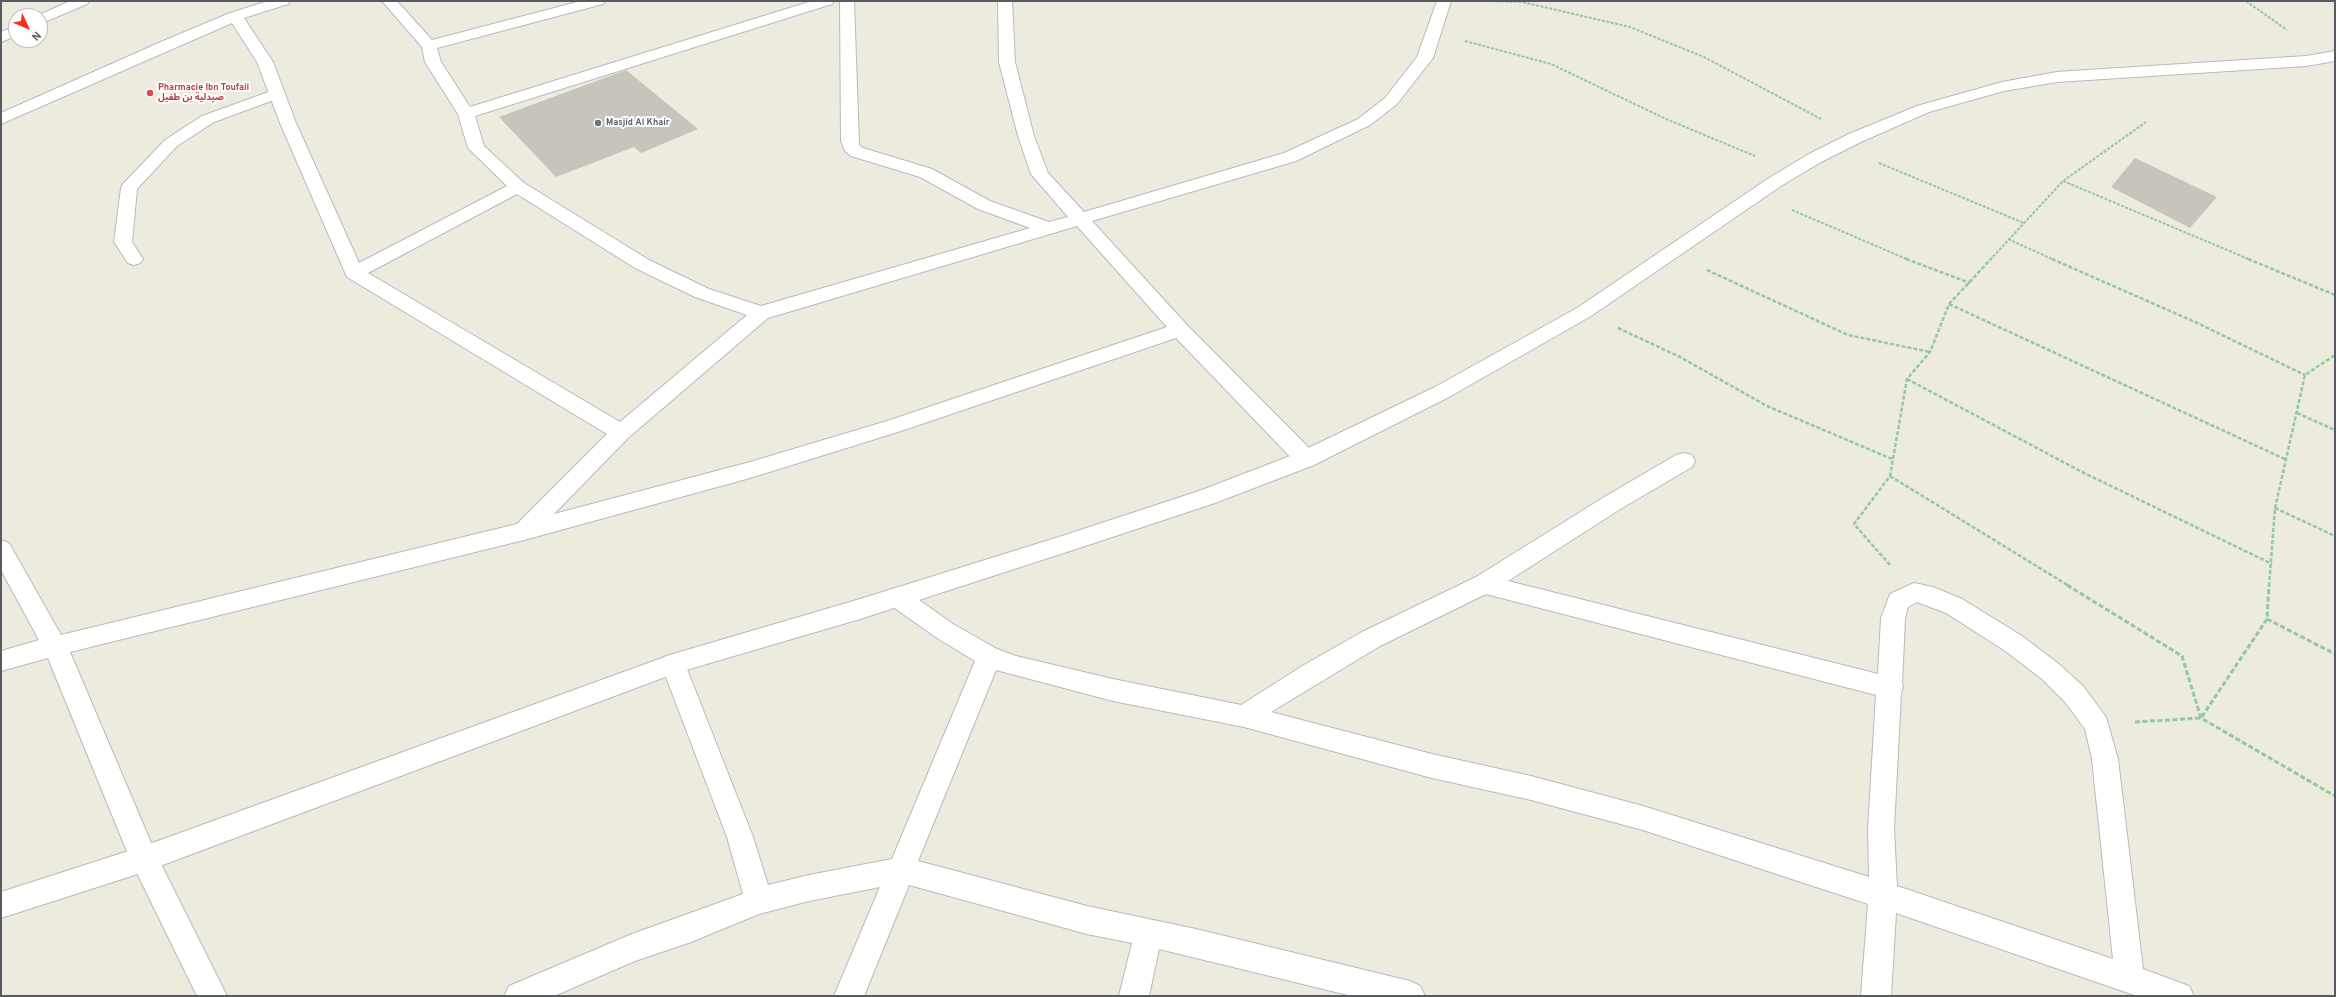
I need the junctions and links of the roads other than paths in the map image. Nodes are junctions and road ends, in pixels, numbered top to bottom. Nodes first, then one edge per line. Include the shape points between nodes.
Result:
1 (283, 1) edge
2 (389, 1) edge
3 (598, 1) edge
4 (827, 1) edge
5 (847, 1) edge
6 (1005, 1) edge
7 (1444, 1) edge
8 (77, 2) edge
9 (48, 16) edge
10 (235, 16) junction
11 (429, 46) junction
12 (2335, 56) edge
13 (277, 94) junction
14 (26, 109) junction
15 (466, 114) junction
16 (1, 119) edge
17 (1, 134) edge
18 (518, 187) junction
19 (1081, 219) junction
20 (1050, 229) junction
21 (134, 259) dead end
22 (354, 273) junction
23 (761, 313) junction
24 (1180, 330) junction
25 (621, 433) junction
26 (1306, 459) junction
27 (1684, 461) dead end
28 (524, 531) junction
29 (1, 549) edge
30 (1484, 584) junction
31 (897, 597) junction
32 (55, 646) junction
33 (989, 657) junction
34 (1, 661) edge
35 (673, 664) junction
36 (1891, 688) junction
37 (1244, 716) junction
38 (144, 859) junction
39 (903, 870) junction
40 (1883, 895) junction
41 (759, 901) junction
42 (1, 905) edge
43 (1149, 933) junction
44 (2129, 978) junction
45 (212, 996) edge
46 (519, 996) edge
47 (849, 996) edge
48 (1134, 996) edge
49 (1410, 996) edge
50 (1876, 996) edge
51 (2179, 996) edge

1 - 10 street
2 - 11 street
3 - 11 street
4 - 15 street
5 - 20 street via 851,147 857,152 926,173 984,205
6 - 19 street via 1007,62 1026,136 1040,174
7 - 19 street via 1436,33 1425,58 1391,101 1364,122 1290,157
8 - 9 street
10 - 13 street via 265,62
10 - 14 street
11 - 15 street via 433,62
12 - 26 street via 2306,61 2170,68 2033,81 1964,96 1923,109 1847,142 1792,171 1584,312 1442,392
13 - 21 lane via 208,119 172,143 129,188 123,242
13 - 22 street
14 - 16 street
14 - 17 street
15 - 18 street via 476,148
18 - 22 street
18 - 23 street via 642,264 702,293
19 - 20 street
19 - 24 street
20 - 23 street
22 - 25 street
23 - 25 street
24 - 26 street
24 - 28 street via 886,429 750,470
25 - 28 street
26 - 31 street via 1164,511
27 - 30 street
28 - 32 street
29 - 32 street
30 - 36 street
30 - 37 street via 1371,639
31 - 33 street via 945,631
31 - 35 street
32 - 34 street
32 - 38 street
33 - 37 street via 1057,677
33 - 39 street
35 - 38 street
35 - 41 street via 740,836
36 - 40 street via 1881,829
36 - 44 street via 1895,608 1898,601 1914,592 1954,606 2013,643 2051,672 2074,694 2097,725 2105,759
37 - 40 street via 1643,818
38 - 42 street
38 - 45 street
39 - 41 street via 809,888
39 - 43 street via 1087,920
39 - 47 street
40 - 44 street
40 - 50 street
41 - 46 street via 632,948
43 - 48 street
43 - 49 street
44 - 51 street

